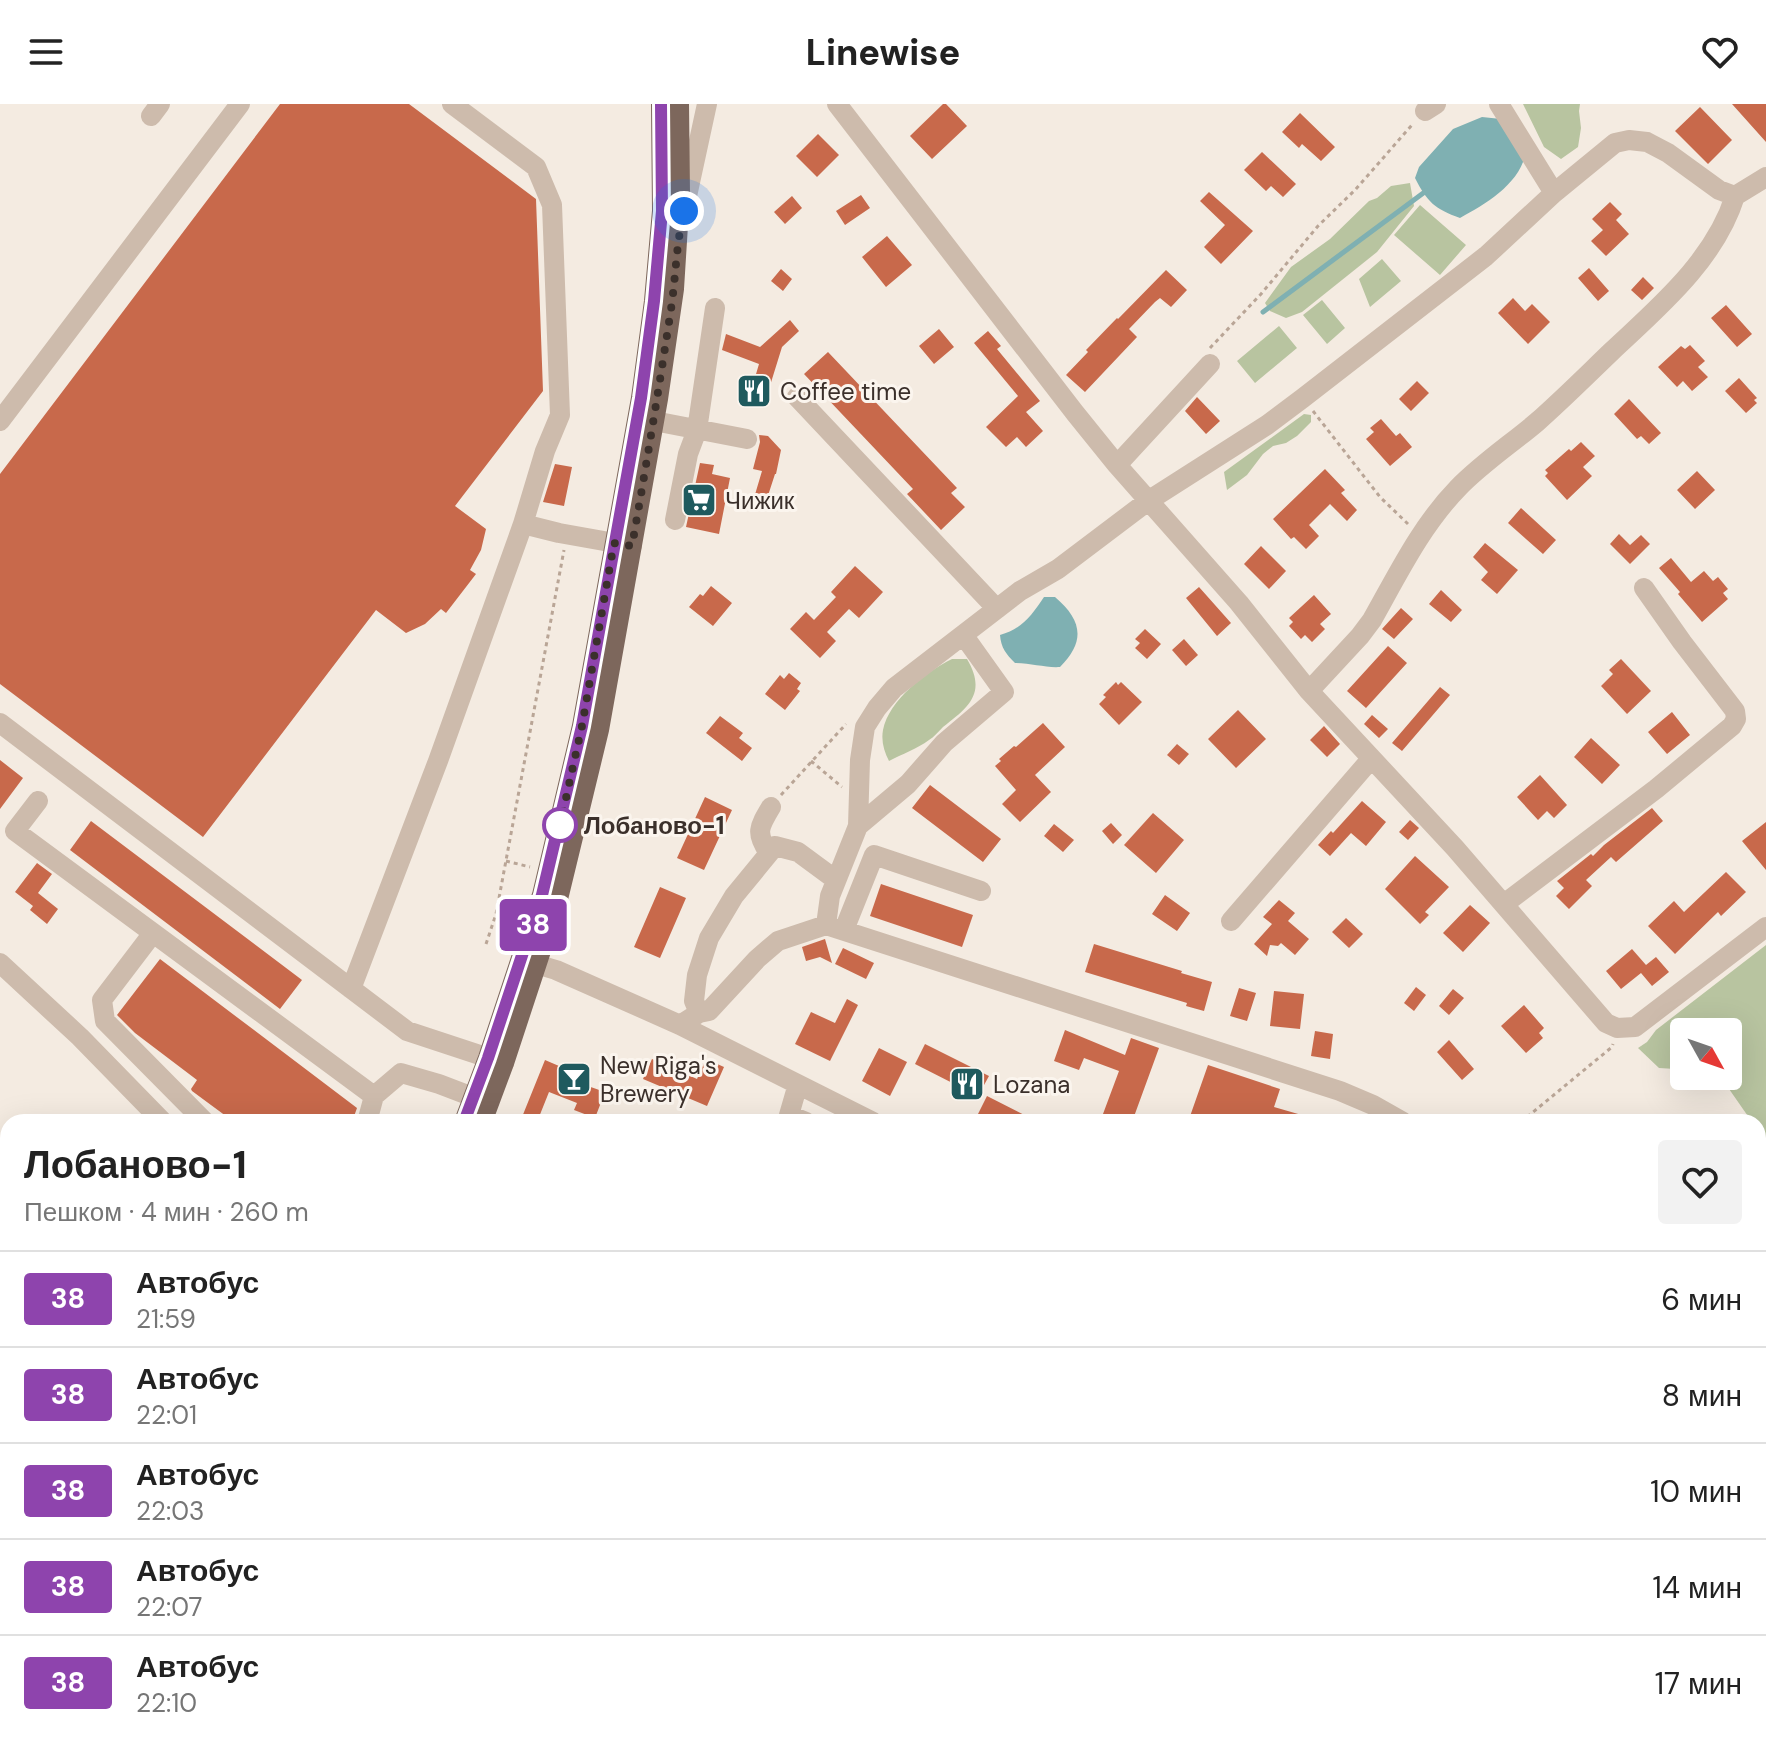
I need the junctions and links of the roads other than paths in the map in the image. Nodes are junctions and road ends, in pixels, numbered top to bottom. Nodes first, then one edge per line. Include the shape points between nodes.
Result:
1 (240, 104) edge
2 (452, 104) edge
3 (661, 104) edge
4 (679, 104) edge
5 (707, 104) edge
6 (837, 104) edge
7 (1499, 104) edge
8 (1766, 177) edge
9 (1554, 193) junction
10 (1735, 196) junction
11 (677, 237) junction
12 (715, 308) dead end
13 (1210, 364) road end
14 (797, 397) dead end
15 (0, 421) edge
16 (654, 421) junction
17 (697, 430) junction
18 (747, 439) dead end
19 (1117, 465) junction
20 (1148, 501) junction
21 (675, 520) dead end
22 (523, 524) junction
23 (623, 544) junction
24 (1644, 588) dead end
25 (997, 609) junction
26 (964, 636) junction
27 (1309, 691) junction
28 (0, 723) edge
29 (1371, 759) junction
30 (38, 801) dead end
31 (771, 807) road end
32 (858, 826) junction
33 (769, 853) junction
34 (836, 880) junction
35 (981, 891) dead end
36 (1504, 904) junction
37 (1231, 921) dead end
38 (835, 927) junction
39 (1766, 927) edge
40 (153, 933) junction
41 (530, 962) junction
42 (0, 963) edge
43 (351, 989) junction
44 (699, 1013) junction
45 (680, 1025) junction
46 (496, 1060) junction
47 (798, 1084) junction
48 (374, 1096) junction
49 (473, 1097) junction
50 (155, 1114) edge
51 (197, 1114) edge
52 (369, 1114) edge
53 (467, 1114) edge
54 (484, 1114) edge
55 (795, 1114) edge
56 (854, 1114) edge
57 (1389, 1114) edge

1 - 15 street
2 - 22 street via 536,167 552,205 560,415
3 - 23 main road via 662,211
4 - 11 main road
5 - 11 street
6 - 19 street
7 - 9 street
8 - 10 street
9 - 10 street via 1615,143 1629,140 1668,153
9 - 20 street via 1486,256 1303,398
10 - 27 street via 1691,272 1659,306 1436,511 1372,620
11 - 16 main road
12 - 17 street
13 - 19 street
14 - 25 street
16 - 17 street
16 - 23 main road
17 - 18 street
17 - 21 street
19 - 20 street
20 - 25 street
20 - 27 street
22 - 23 street
22 - 43 street
23 - 41 main road via 595,746 571,850
24 - 36 street via 1736,719 1656,789
25 - 26 street
26 - 32 street via 894,688 865,727
26 - 32 street via 1004,692
27 - 29 street
28 - 43 street
29 - 36 street
29 - 37 street
30 - 40 street via 15,831
31 - 33 street via 760,826 760,840
32 - 34 street
33 - 34 street via 775,846 798,852
33 - 44 street via 709,938 697,975 694,1001
34 - 38 street via 830,896
35 - 38 street via 874,855
36 - 39 street via 1606,1023 1617,1028 1635,1027
38 - 44 street via 778,941 709,1011
38 - 57 street via 1340,1091
40 - 48 street
40 - 51 street via 102,1000 105,1021
41 - 45 street
41 - 46 main road
42 - 50 street
43 - 46 street via 407,1031
44 - 45 street
45 - 47 street
46 - 49 main road
46 - 54 main road
47 - 55 street
47 - 56 street
48 - 49 street via 401,1073
48 - 52 street
49 - 53 main road

